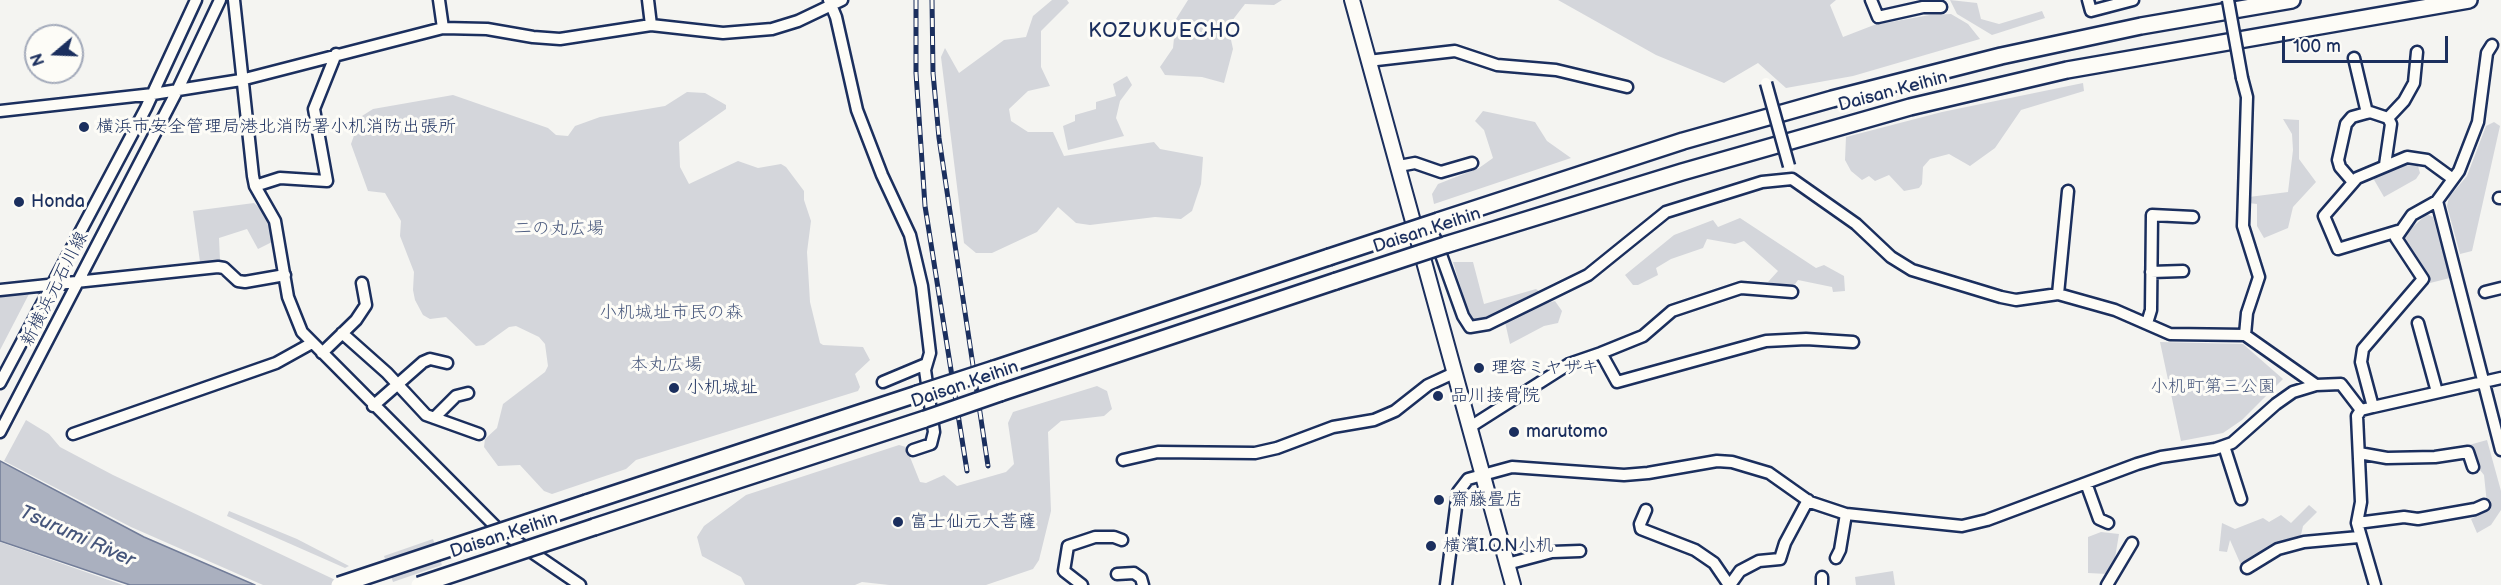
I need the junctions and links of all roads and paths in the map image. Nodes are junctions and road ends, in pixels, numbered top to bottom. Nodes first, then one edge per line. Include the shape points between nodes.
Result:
1 (196, 0) edge
2 (220, 0) edge
3 (234, 0) edge
4 (439, 0) edge
5 (648, 0) edge
6 (843, 0) edge
7 (1352, 0) edge
8 (1871, 0) edge
9 (2088, 0) edge
10 (2133, 0) edge
11 (2228, 0) edge
12 (2292, 0) edge
13 (2469, 0) edge
14 (830, 3) edge
15 (1941, 7) dead end
16 (651, 25) junction
17 (443, 28) junction
18 (2492, 45) dead end
19 (2417, 52) dead end
20 (336, 54) junction
21 (2354, 58) dead end
22 (1368, 61) junction
23 (241, 80) junction
24 (1766, 83) dead end
25 (1627, 87) dead end
26 (177, 91) junction
27 (153, 94) junction
28 (0, 111) edge
29 (2367, 113) junction
30 (2388, 118) junction
31 (1472, 163) dead end
32 (2385, 165) junction
33 (1399, 166) junction
34 (1792, 179) junction
35 (2453, 179) junction
36 (2354, 182) junction
37 (255, 186) junction
38 (2068, 191) dead end
39 (2437, 201) junction
40 (2193, 217) dead end
41 (2398, 231) junction
42 (1418, 243) junction
43 (2151, 272) junction
44 (2183, 272) dead end
45 (285, 275) junction
46 (77, 282) junction
47 (362, 283) dead end
48 (51, 286) junction
49 (2501, 288) edge
50 (0, 291) edge
51 (1792, 292) dead end
52 (2485, 292) dead end
53 (2058, 294) junction
54 (2147, 323) junction
55 (2418, 323) dead end
56 (342, 333) junction
57 (2245, 334) junction
58 (1853, 342) dead end
59 (312, 343) junction
60 (1601, 352) junction
61 (322, 353) junction
62 (447, 363) dead end
63 (927, 364) junction
64 (1455, 373) junction
65 (2501, 378) edge
66 (2483, 381) junction
67 (883, 382) dead end
68 (0, 383) edge
69 (397, 383) junction
70 (2316, 385) junction
71 (2437, 392) junction
72 (468, 393) dead end
73 (373, 406) junction
74 (2373, 407) junction
75 (2361, 411) junction
76 (434, 418) junction
77 (1470, 427) junction
78 (0, 432) edge
79 (73, 434) dead end
80 (479, 434) dead end
81 (2224, 446) junction
82 (913, 450) dead end
83 (2501, 450) edge
84 (2359, 453) junction
85 (1123, 460) dead end
86 (2473, 467) dead end
87 (1482, 473) junction
88 (2086, 483) junction
89 (1808, 500) junction
90 (2241, 500) dead end
91 (2484, 505) dead end
92 (1646, 510) dead end
93 (1846, 514) junction
94 (2108, 522) dead end
95 (2357, 523) junction
96 (2359, 537) junction
97 (1122, 540) dead end
98 (2132, 543) dead end
99 (1580, 551) dead end
100 (1836, 558) dead end
101 (1507, 564) junction
102 (2247, 568) dead end
103 (1117, 574) dead end
104 (339, 585) edge
105 (419, 585) edge
106 (580, 585) edge
107 (1082, 585) edge
108 (1143, 585) edge
109 (1446, 585) edge
110 (1513, 585) edge
111 (1730, 585) edge
112 (2107, 585) edge
113 (2375, 585) edge

1 - 27 street, 新横浜元石川線
2 - 26 street, 新横浜元石川線
3 - 23 street
4 - 17 street
5 - 16 street
6 - 14 street
7 - 22 main road
8 - 15 street via 1878,17
9 - 10 street via 2091,10
11 - 57 street, bridge via 2247,97 2243,226 2259,277 2247,313
12 - 104 highway, Daisan Keihin, bridge via 2024,51 1683,141
13 - 105 highway, Daisan Keihin, bridge via 2067,70 1921,104 1682,172 1445,245
14 - 16 street via 798,21 772,29 723,33
14 - 63 street via 857,110 910,235 923,294 930,353
16 - 17 street via 560,39 487,29
17 - 20 street
18 - 35 street via 2487,53 2478,122
19 - 30 street via 2414,83
20 - 23 street
20 - 37 street via 314,109 327,181 280,178
21 - 29 street
22 - 25 street via 1455,51 1497,65 1556,70
22 - 33 main road
23 - 26 street
23 - 37 street
24 - 34 street, bridge
26 - 27 street
26 - 46 street, 新横浜元石川線
27 - 28 street
27 - 48 street, 新横浜元石川線
29 - 30 street
29 - 36 street via 2348,119 2338,160
30 - 32 street via 2391,124
31 - 33 street via 1441,172 1415,163
32 - 35 street via 2416,157 2438,166
32 - 36 street
33 - 42 main road
34 - 42 street via 1762,182 1666,212 1588,275 1488,324 1470,327 1463,316 1435,238
34 - 53 street via 1856,224 1911,270 2016,300
35 - 39 street
36 - 41 street via 2324,216 2338,249
37 - 45 street via 275,221
38 - 53 street
39 - 41 street via 2412,215
39 - 66 street
40 - 43 street via 2152,215
41 - 74 street via 2396,238 2423,279 2363,349 2361,362
42 - 64 main road
43 - 44 street
43 - 54 street
45 - 46 street via 245,282 218,267
45 - 59 street via 296,322
46 - 48 street
46 - 78 street, 新横浜元石川線
47 - 56 street via 366,305
48 - 50 street
48 - 68 street, 新横浜元石川線
49 - 52 street
51 - 60 street via 1741,288 1672,312 1643,336
53 - 54 street
54 - 57 street via 2170,334
55 - 71 street
56 - 61 street
56 - 69 street
57 - 70 street
58 - 60 street via 1766,341 1617,382
59 - 61 street
59 - 79 street via 276,363
60 - 77 street via 1569,364
61 - 73 street
62 - 69 street via 430,358
63 - 67 street
63 - 82 street via 934,432 931,444
64 - 77 main road
64 - 85 street via 1428,385 1395,411 1374,420 1333,428 1277,448 1255,453 1158,452
65 - 66 street
66 - 71 street
66 - 83 street
69 - 73 street
69 - 76 street via 426,415
70 - 75 street via 2341,384
70 - 81 street via 2293,392
71 - 74 street
72 - 76 street via 456,396
73 - 106 street via 498,529
74 - 75 street
75 - 84 street via 2357,417
76 - 80 street
77 - 87 main road
81 - 88 street via 2161,458
81 - 90 street
84 - 86 street via 2387,458 2435,458 2468,452
84 - 95 street via 2361,502
87 - 89 street via 1512,467 1624,475 1732,462 1769,473
87 - 101 main road
87 - 109 street via 1468,479 1458,492
88 - 93 street via 1962,526
88 - 94 street via 2099,519
89 - 93 street
89 - 111 street via 1780,560 1760,561 1740,571
91 - 95 street via 2418,519
92 - 111 street via 1641,529 1695,550 1714,563
93 - 100 street
95 - 96 street
96 - 102 street via 2304,542 2278,549
96 - 113 street
97 - 107 street via 1095,537 1068,546 1064,571
98 - 112 street
99 - 101 street via 1552,552
101 - 110 main road
103 - 108 street via 1134,573

